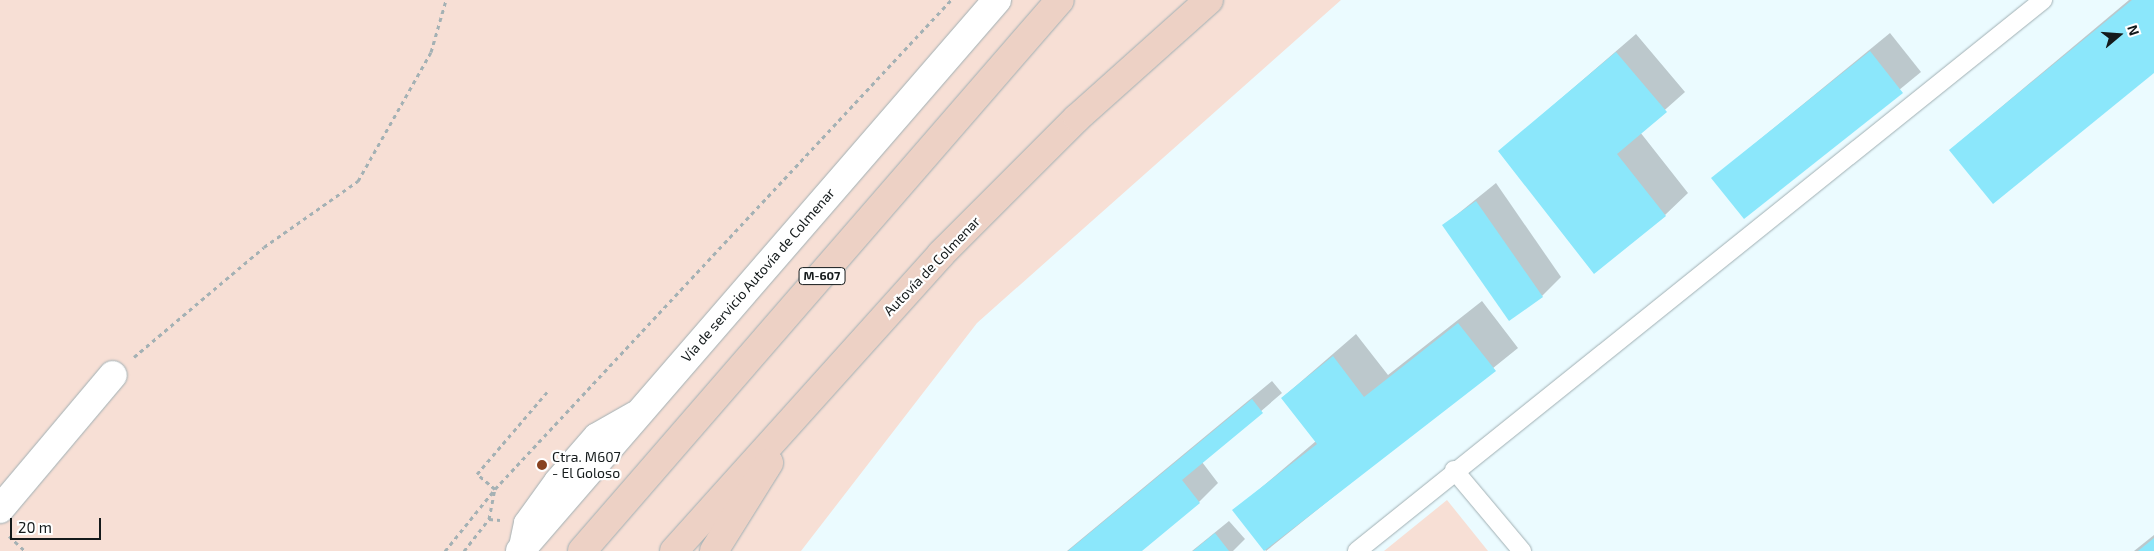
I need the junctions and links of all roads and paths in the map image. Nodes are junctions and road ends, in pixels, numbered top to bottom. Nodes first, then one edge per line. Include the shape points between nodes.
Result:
1 (446, 0) edge
2 (951, 0) edge
3 (997, 0) edge
4 (1060, 0) edge
5 (1209, 0) edge
6 (2043, 0) edge
7 (113, 375) joint
8 (548, 391) dead end
9 (811, 396) junction
10 (649, 402) junction
11 (1454, 470) junction
12 (495, 489) junction
13 (488, 519) junction
14 (3, 521) edge
15 (523, 522) junction
16 (25, 551) edge
17 (444, 551) edge
18 (464, 551) edge
19 (518, 551) edge
20 (582, 551) edge
21 (674, 551) edge
22 (714, 551) edge
23 (1357, 551) edge
24 (1522, 551) edge

1 - 7 path via 431,52 358,181 264,247
2 - 12 path
3 - 10 street, Vía de servicio Autovía de Colmenar
4 - 20 highway, M-607
5 - 9 highway, Autovía de Colmenar via 1070,125 941,254
6 - 11 lane
7 - 14 street
8 - 12 path via 477,474
9 - 21 highway, Autovía de Colmenar
9 - 22 highway
10 - 15 lane via 594,433
10 - 19 street, Vía de servicio Autovía de Colmenar
11 - 23 lane
11 - 24 lane
12 - 13 path
12 - 17 path
13 - 15 path
13 - 18 path
14 - 16 path
15 - 19 lane

